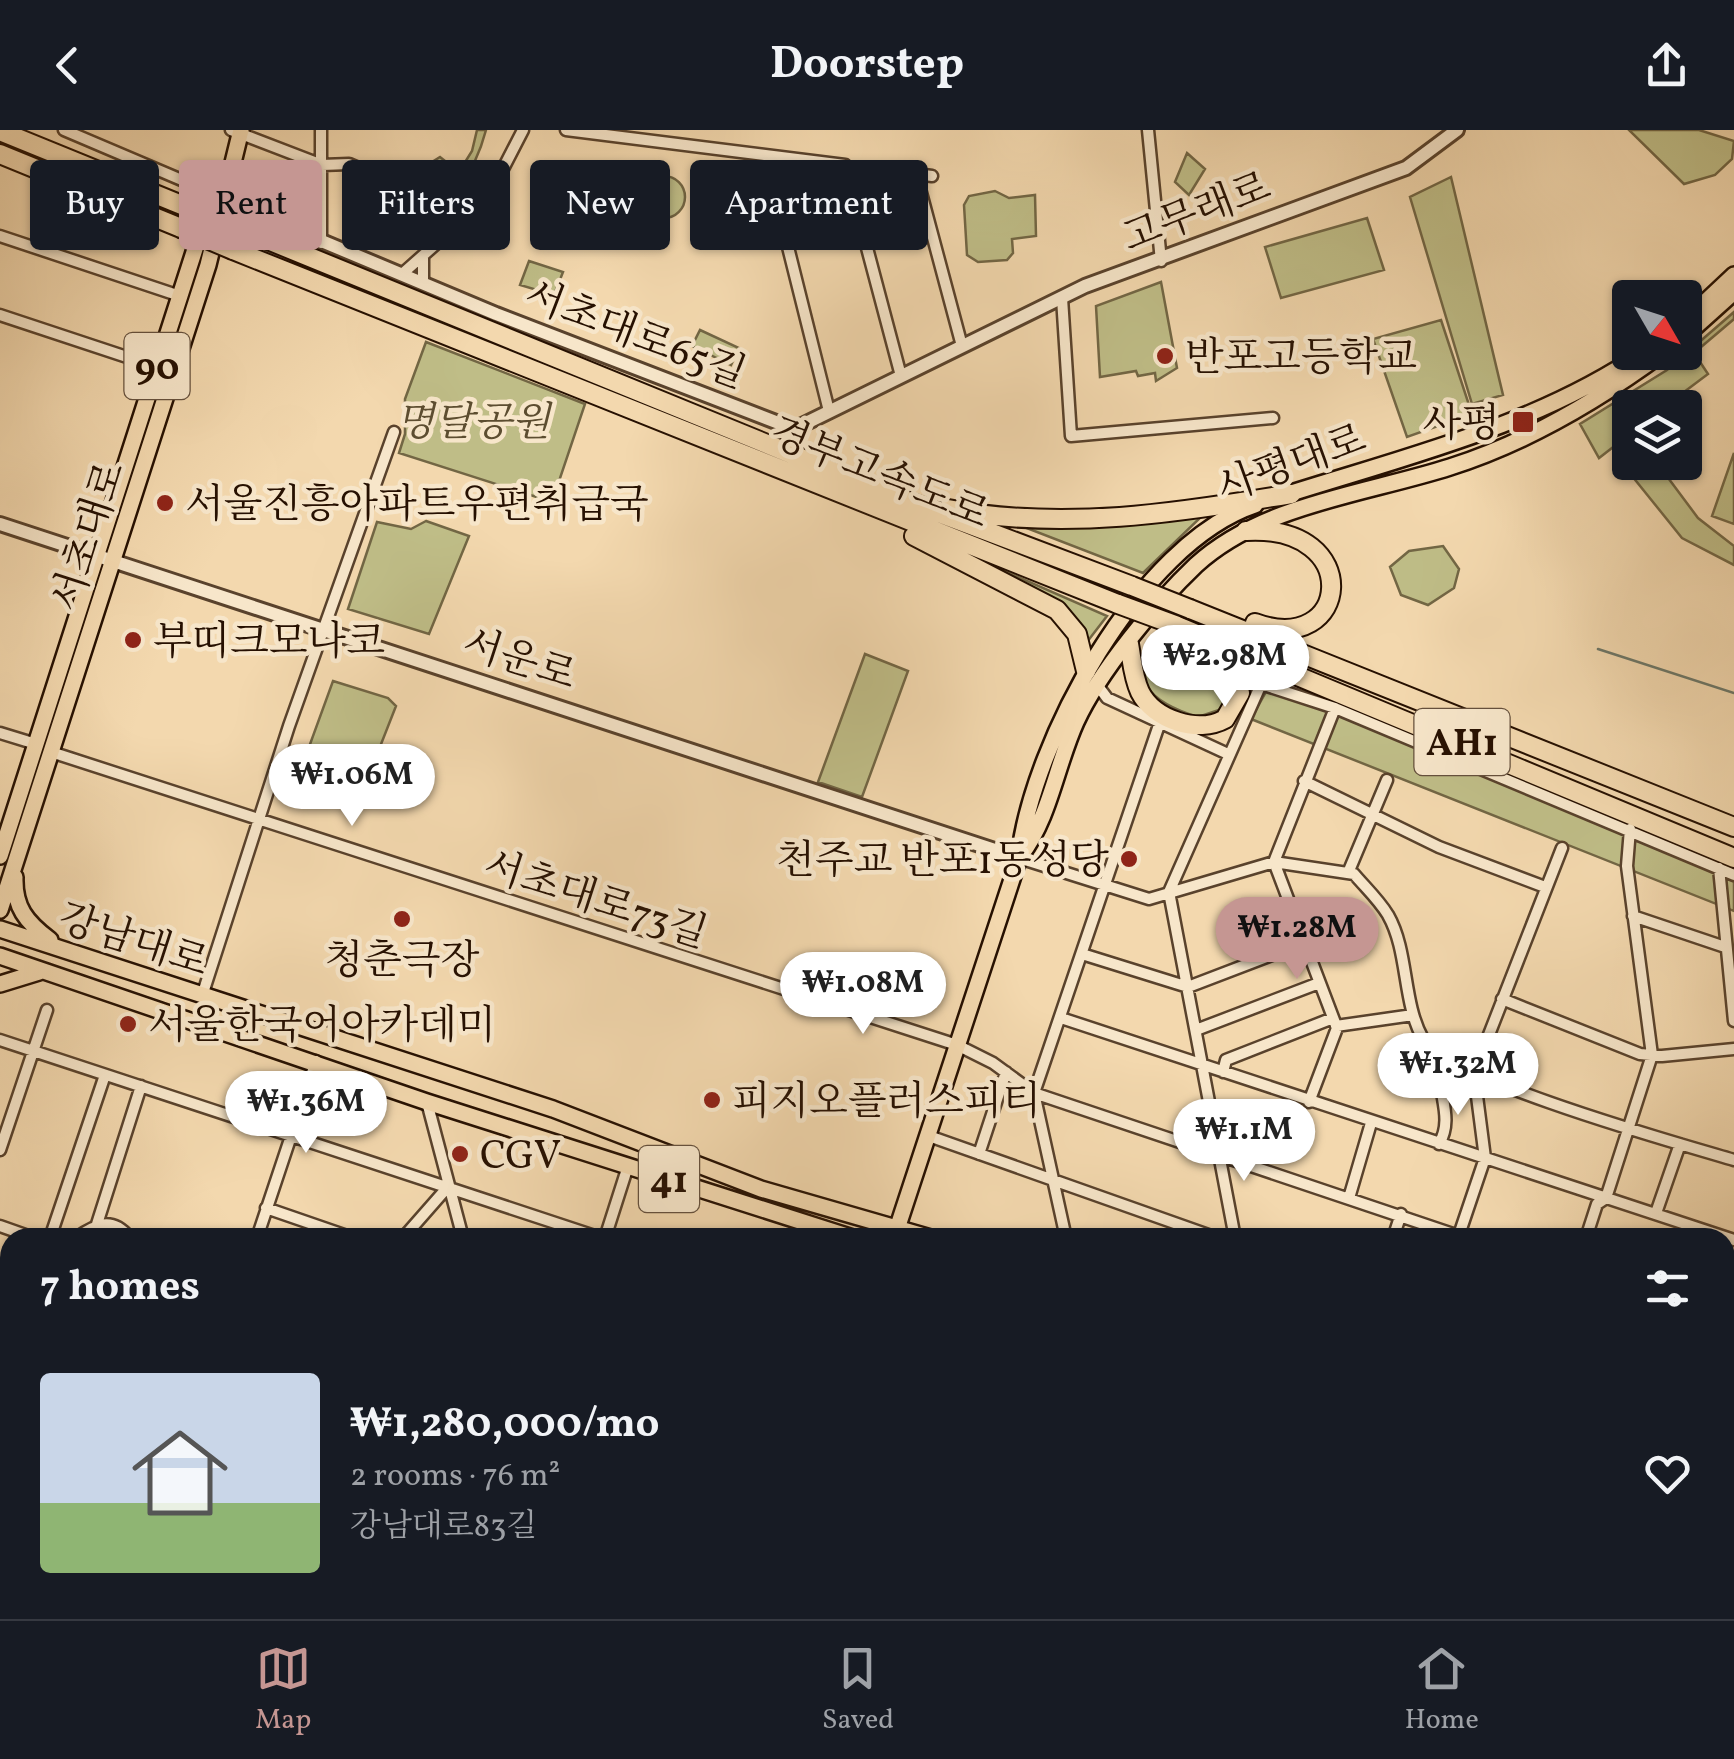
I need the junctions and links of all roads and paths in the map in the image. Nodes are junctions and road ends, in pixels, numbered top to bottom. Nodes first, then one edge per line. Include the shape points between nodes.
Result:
1 (64, 130) edge
2 (320, 130) edge
3 (523, 130) edge
4 (566, 130) edge
5 (1148, 130) edge
6 (1457, 130) edge
7 (0, 131) edge
8 (237, 131) edge
9 (92, 135) edge
10 (0, 154) edge
11 (774, 156) junction
12 (230, 160) edge
13 (310, 160) edge
14 (322, 160) edge
15 (342, 164) edge
16 (322, 165) edge
17 (179, 173) edge
18 (932, 176) dead end
19 (0, 236) edge
20 (322, 244) edge
21 (199, 250) edge
22 (203, 250) edge
23 (423, 257) junction
24 (1161, 260) junction
25 (402, 274) junction
26 (1734, 275) edge
27 (424, 282) junction
28 (1734, 292) edge
29 (180, 296) junction
30 (1062, 298) junction
31 (1702, 305) edge
32 (0, 315) edge
33 (1702, 321) edge
34 (962, 346) junction
35 (157, 366) junction
36 (1617, 370) edge
37 (1636, 370) edge
38 (900, 376) junction
39 (829, 411) junction
40 (1273, 418) dead end
41 (794, 428) joint
42 (394, 432) dead end
43 (820, 488) junction
44 (1290, 494) junction
45 (894, 496) junction
46 (0, 524) edge
47 (1246, 531) junction
48 (105, 558) junction
49 (1213, 618) junction
50 (1181, 628) junction
51 (324, 631) junction
52 (1129, 644) junction
53 (1092, 678) junction
54 (1335, 708) junction
55 (1160, 722) junction
56 (0, 733) edge
57 (44, 748) junction
58 (1228, 754) junction
59 (1387, 780) dead end
60 (1304, 782) junction
61 (1372, 814) junction
62 (257, 819) junction
63 (1734, 825) edge
64 (1630, 830) junction
65 (1562, 848) dead end
66 (1018, 858) junction
67 (7, 859) edge
68 (1274, 862) junction
69 (1726, 863) edge
70 (1348, 872) junction
71 (1734, 874) edge
72 (1545, 887) junction
73 (1106, 888) junction
74 (1170, 892) junction
75 (0, 910) edge
76 (1633, 916) junction
77 (0, 928) edge
78 (1303, 943) junction
79 (1725, 947) junction
80 (60, 948) junction
81 (1082, 954) junction
82 (0, 956) edge
83 (48, 972) junction
84 (1319, 983) junction
85 (0, 984) edge
86 (1188, 987) junction
87 (202, 996) junction
88 (1502, 999) junction
89 (47, 1010) dead end
90 (1413, 1015) junction
91 (1061, 1018) junction
92 (1734, 1021) edge
93 (1335, 1022) junction
94 (1196, 1030) junction
95 (0, 1040) edge
96 (956, 1045) junction
97 (1734, 1048) edge
98 (34, 1051) junction
99 (1652, 1056) junction
100 (1442, 1057) junction
101 (316, 1061) junction
102 (1202, 1065) junction
103 (1006, 1072) junction
104 (1224, 1072) junction
105 (1474, 1073) junction
106 (104, 1075) junction
107 (141, 1086) junction
108 (1034, 1094) junction
109 (427, 1102) junction
110 (1309, 1102) junction
111 (1371, 1123) junction
112 (1630, 1128) junction
113 (926, 1136) junction
114 (291, 1137) junction
115 (1439, 1144) junction
116 (1680, 1144) junction
117 (0, 1150) edge
118 (979, 1154) junction
119 (1219, 1155) junction
120 (1485, 1158) junction
121 (1734, 1160) edge
122 (628, 1166) junction
123 (1053, 1184) junction
124 (446, 1188) junction
125 (1349, 1198) junction
126 (1606, 1198) junction
127 (266, 1208) junction
128 (1656, 1213) junction
129 (1401, 1214) junction
130 (96, 1224) junction
131 (53, 1228) edge
132 (90, 1228) edge
133 (115, 1228) edge
134 (260, 1228) edge
135 (322, 1228) edge
136 (412, 1228) edge
137 (459, 1228) edge
138 (572, 1228) edge
139 (606, 1228) edge
140 (801, 1228) edge
141 (881, 1228) edge
142 (898, 1228) edge
143 (1064, 1228) edge
144 (1187, 1228) edge
145 (1233, 1228) edge
146 (1396, 1228) edge
147 (1428, 1228) edge
148 (1464, 1228) edge
149 (1589, 1228) edge
150 (1687, 1228) edge

1 - 9 street
2 - 14 street
3 - 23 street via 488,198
4 - 11 street
5 - 24 street
6 - 24 street, 고무래로 via 1406,168
7 - 45 highway, 경부고속도로 / AH1, bridge
8 - 12 main road, 서초대로 / 90
8 - 13 street, 서초대로
9 - 17 street
10 - 43 highway, 경부고속도로 / AH1, bridge
11 - 38 street via 845,166
11 - 39 street via 782,222
15 - 16 street, 서초대로
18 - 34 street via 916,174
19 - 29 street
20 - 25 street, 서초대로65길
21 - 29 main road, 서초대로 / 90
22 - 48 main road, 서초대로 / 90
23 - 25 street
23 - 27 street
24 - 30 street, 고무래로
25 - 27 street, 서초대로65길
26 - 31 main road
27 - 41 street, 서초대로65길
28 - 33 main road
29 - 35 main road, 서초대로 / 90
30 - 34 street, 고무래로
30 - 40 street via 1071,436
32 - 35 street
34 - 38 street, 고무래로
35 - 48 main road, 서초대로 / 90
36 - 44 main road, 사평대로 via 1544,408
37 - 47 main road, 사평대로 via 1538,430 1452,466
38 - 39 street, 고무래로
39 - 41 street, 고무래로
42 - 51 street
43 - 50 highway, 경부고속도로 / AH1, bridge
43 - 53 highway via 1057,610 1077,634
44 - 45 highway via 1182,512 1048,519
44 - 53 main road, 사평대로 via 1230,515 1187,544
45 - 49 highway, 경부고속도로 / AH1, bridge
46 - 48 street, 서운로
47 - 49 highway via 1288,531 1309,543 1327,566 1328,601 1314,621 1290,632
47 - 52 main road, 사평대로 via 1194,567
48 - 51 street, 서운로
48 - 57 main road, 서초대로 / 90
49 - 63 highway, 경부고속도로 / AH1
50 - 52 highway via 1228,664 1240,683 1234,708 1212,725 1183,723 1149,704 1135,679
50 - 69 highway, 경부고속도로 / AH1
51 - 62 street
51 - 66 street, 서운로
52 - 53 main road, 사평대로
53 - 55 street via 1108,698
53 - 66 main road, 사평대로 via 1057,726
54 - 58 street via 1261,684
54 - 60 street
54 - 64 street
55 - 58 street
55 - 73 street
56 - 57 street, 서초대로73길
57 - 62 street, 서초대로73길
57 - 67 main road, 서초대로 / 90
58 - 74 street
59 - 61 street
60 - 61 street
60 - 68 street
61 - 70 street
61 - 72 street
62 - 87 street
62 - 96 street, 서초대로73길
64 - 69 street
64 - 76 street
65 - 72 street
66 - 73 street
66 - 96 main road, 사평대로
67 - 75 main road, 서초대로 / 90
67 - 80 main road via 18,907
68 - 70 street
68 - 74 street
68 - 78 street
69 - 71 street
69 - 79 street
70 - 90 street via 1390,918
72 - 88 street
73 - 74 street via 1150,899
73 - 81 street
74 - 86 street
76 - 79 street
76 - 99 street
77 - 80 main road, 강남대로 / 41
78 - 84 street
78 - 86 street
79 - 92 street
80 - 87 main road, 강남대로 / 41
81 - 86 street
81 - 91 street
82 - 83 main road, 강남대로 / 41
83 - 85 main road
83 - 101 main road, 강남대로 / 41
84 - 93 street
84 - 94 street
86 - 94 street
87 - 141 main road, 강남대로 / 41 via 552,1108 745,1184
88 - 99 street
88 - 105 street
89 - 98 street
90 - 93 street
90 - 100 street via 1424,1040
91 - 102 street
91 - 108 street
93 - 104 street via 1226,1060
93 - 110 street
94 - 102 street
95 - 98 street
96 - 103 street, 서초대로73길
96 - 113 main road, 사평대로
97 - 99 street
98 - 106 street
98 - 117 street
99 - 112 street
100 - 105 street
100 - 115 street via 1438,1074 1448,1122
101 - 109 main road, 강남대로 / 41
101 - 114 street
102 - 104 street
102 - 119 street
103 - 108 street, 서초대로73길
103 - 118 street
104 - 110 street
105 - 112 street
105 - 120 street
106 - 107 street
106 - 131 street
107 - 114 street
107 - 130 street
108 - 119 street, 서초대로73길
108 - 123 street
109 - 122 main road, 강남대로 / 41
109 - 124 street
110 - 111 street
111 - 115 street
111 - 125 street
112 - 116 street
112 - 126 street
113 - 118 street
113 - 142 main road, 사평대로
114 - 124 street
114 - 127 street
115 - 120 street
116 - 121 street
116 - 128 street
118 - 123 street
119 - 125 street, 서초대로73길
119 - 145 street
120 - 126 street
120 - 148 street
122 - 139 street
122 - 140 main road, 강남대로 / 41
123 - 143 street
123 - 144 street
124 - 136 street
124 - 137 street
124 - 138 street
125 - 129 street, 서초대로73길
126 - 128 street
126 - 149 street
127 - 134 street
127 - 135 street
128 - 150 street
129 - 146 street
129 - 147 street, 서초대로73길
130 - 132 street
130 - 133 street

